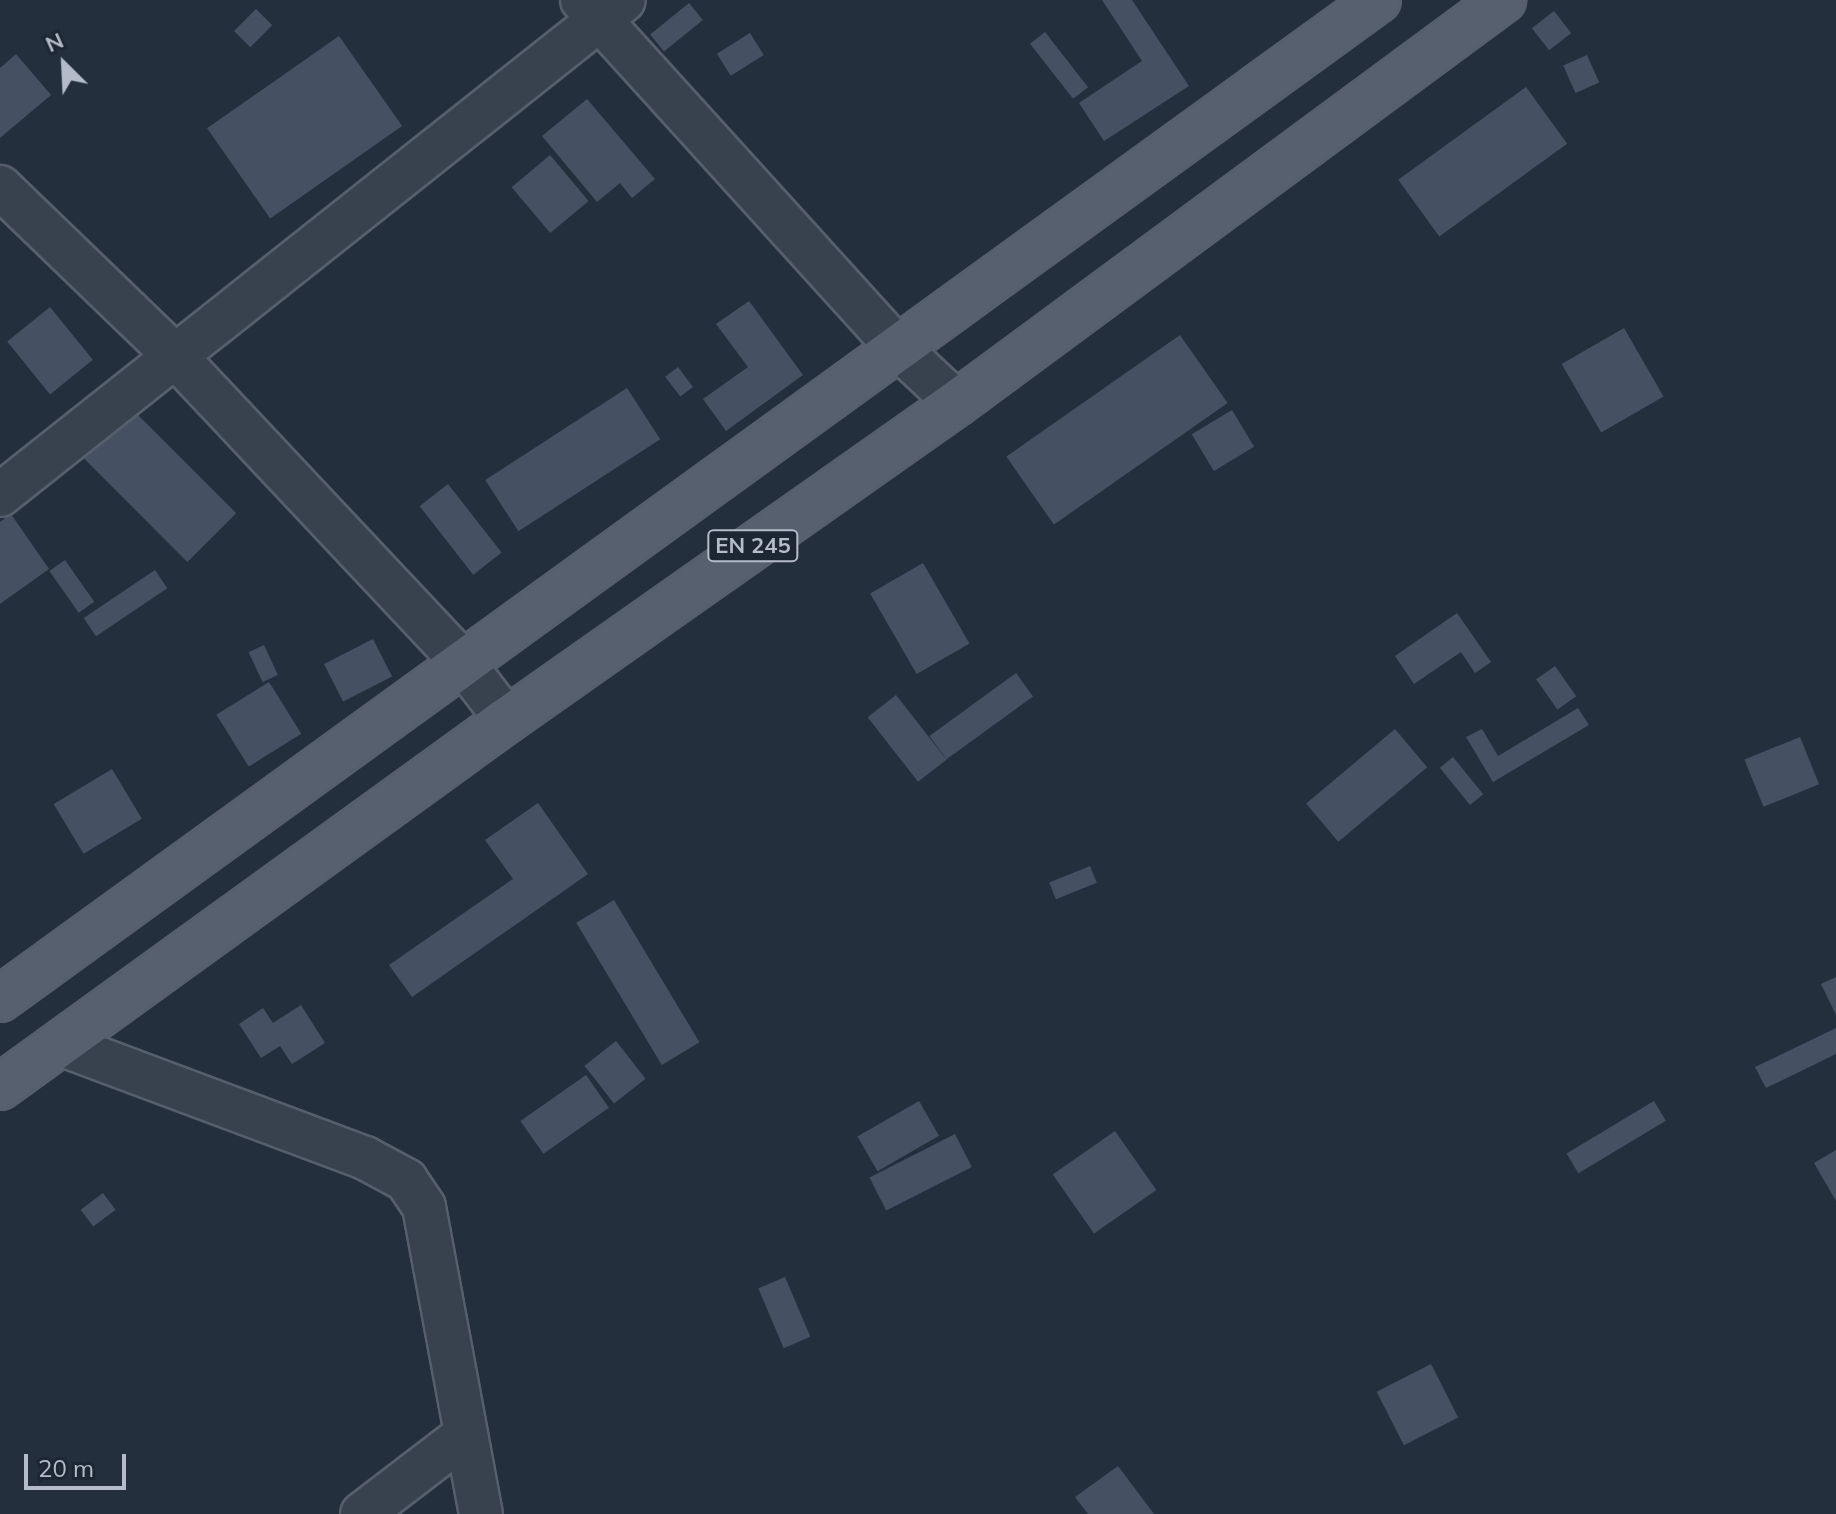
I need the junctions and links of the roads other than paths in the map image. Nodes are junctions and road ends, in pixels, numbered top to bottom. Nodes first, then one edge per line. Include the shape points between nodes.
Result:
1 (1378, 0) edge
2 (1503, 0) edge
3 (602, 6) edge
4 (0, 187) edge
5 (898, 348) junction
6 (177, 358) junction
7 (957, 403) junction
8 (0, 495) edge
9 (463, 663) junction
10 (507, 720) junction
11 (0, 999) edge
12 (60, 1044) junction
13 (0, 1087) edge
14 (464, 1436) junction
15 (362, 1514) edge
16 (481, 1514) edge

1 - 5 main road, EN 245
2 - 7 main road, EN 245
3 - 5 street
3 - 6 street
4 - 6 street
5 - 7 street
5 - 9 main road, EN 245
6 - 8 street
6 - 9 street
7 - 10 main road, EN 245
9 - 10 street
9 - 11 main road, EN 245
10 - 12 main road, EN 245
12 - 13 main road, EN 245
12 - 14 street via 365,1158 406,1180 424,1207
14 - 15 street
14 - 16 street

